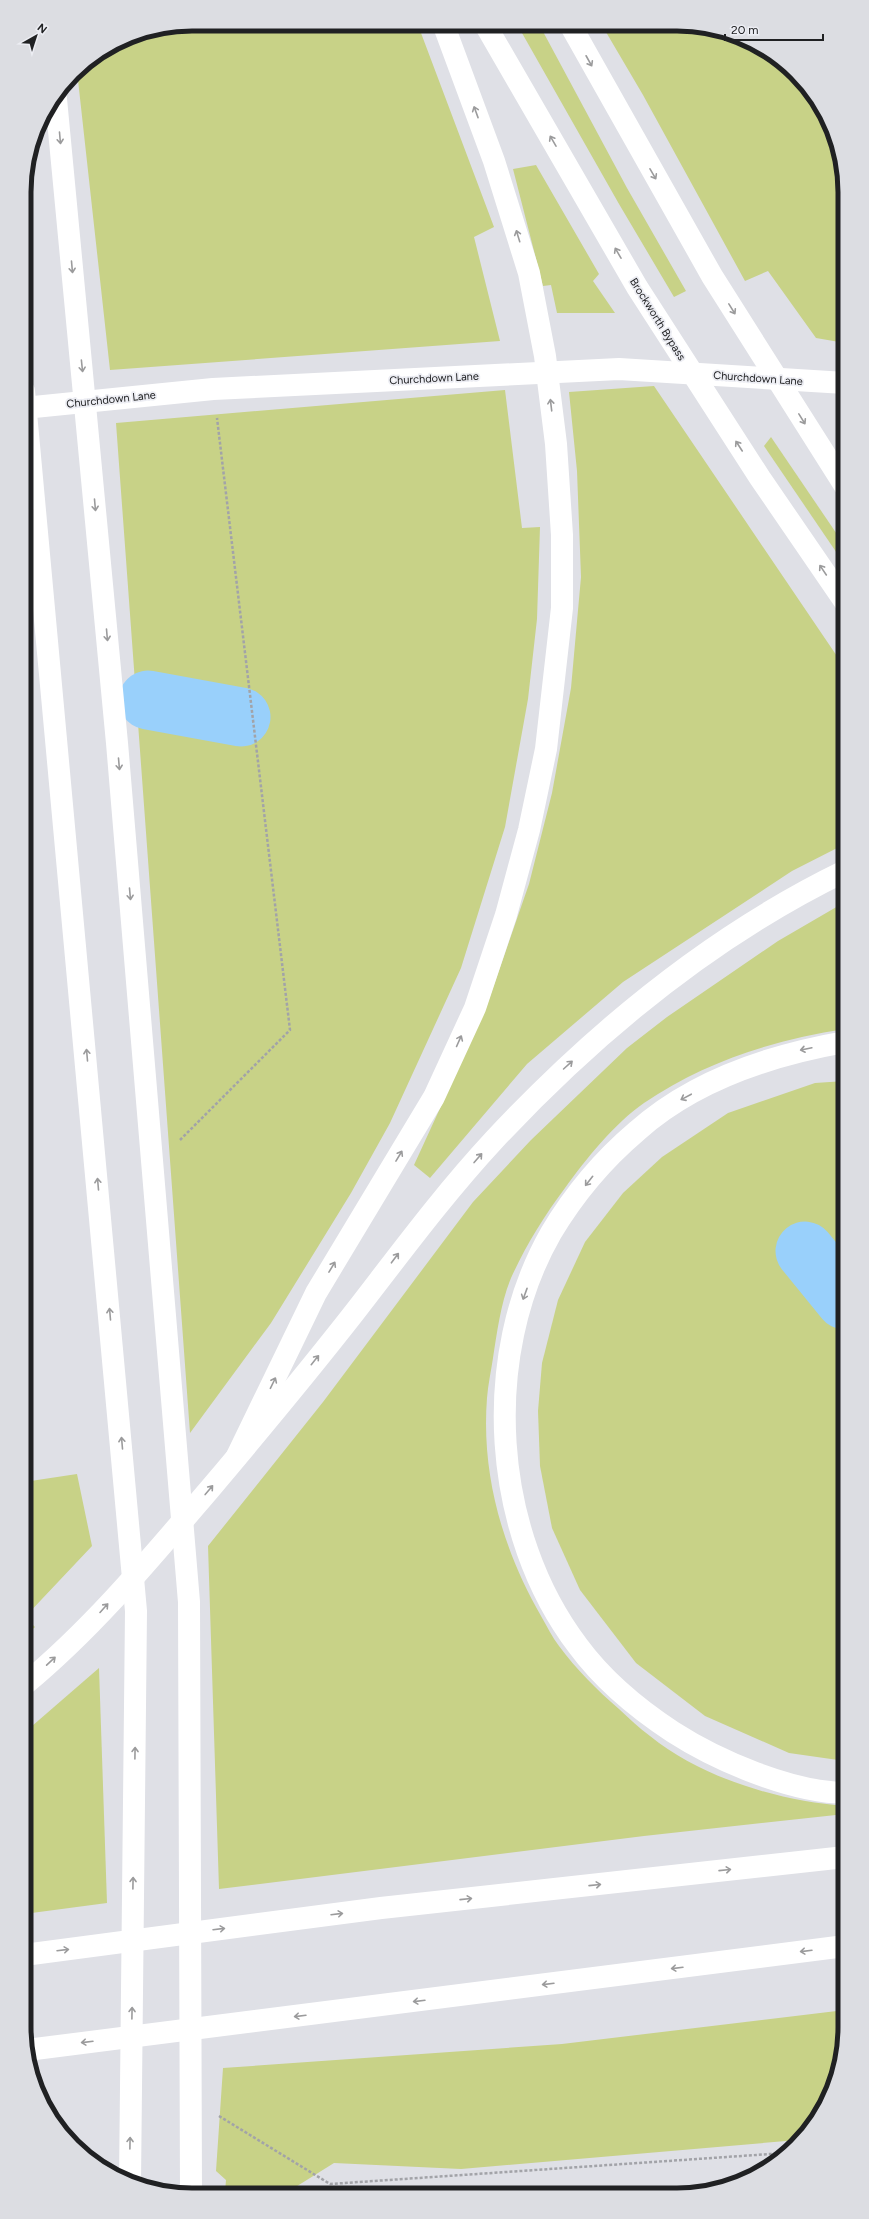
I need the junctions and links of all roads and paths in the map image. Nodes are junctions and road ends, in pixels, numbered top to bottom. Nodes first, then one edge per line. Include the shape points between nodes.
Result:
1 (446, 31) edge
2 (489, 31) edge
3 (574, 31) edge
4 (57, 105) edge
5 (838, 383) edge
6 (213, 389) junction
7 (31, 407) edge
8 (31, 472) edge
9 (838, 475) edge
10 (838, 592) edge
11 (838, 874) edge
12 (838, 1043) edge
13 (180, 1146) dead end
14 (237, 1456) junction
15 (31, 1679) edge
16 (838, 1792) edge
17 (838, 1858) edge
18 (838, 1947) edge
19 (31, 1954) edge
20 (32, 2048) edge
21 (215, 2114) dead end
22 (777, 2154) edge
23 (130, 2176) edge
24 (191, 2188) edge

14 -> 1 main road via 316,1293 434,1097 474,1008 506,915 531,823 546,749 562,608 562,535 556,444 545,356 529,273 494,160
10 -> 2 main road, Brockworth Bypass via 760,478 638,287
3 -> 9 main road via 712,276
4 -> 24 main road via 118,751 189,1602
5 - 6 main road, Churchdown Lane via 619,369
6 - 7 main road, Churchdown Lane
6 - 13 path via 290,1030 180,1138
23 -> 8 main road via 136,1611
14 -> 11 main road via 420,1227 492,1142 561,1071 633,1008 730,937
12 -> 16 main road via 760,1062 716,1080 676,1102 644,1124 604,1162 551,1233 534,1269 520,1306 509,1356 504,1403 505,1449 522,1536 539,1582 578,1646 612,1684 651,1718 696,1747 736,1765 791,1784
15 -> 14 main road via 78,1637
19 -> 17 main road via 298,1919
18 -> 20 main road
21 - 22 path via 330,2184

